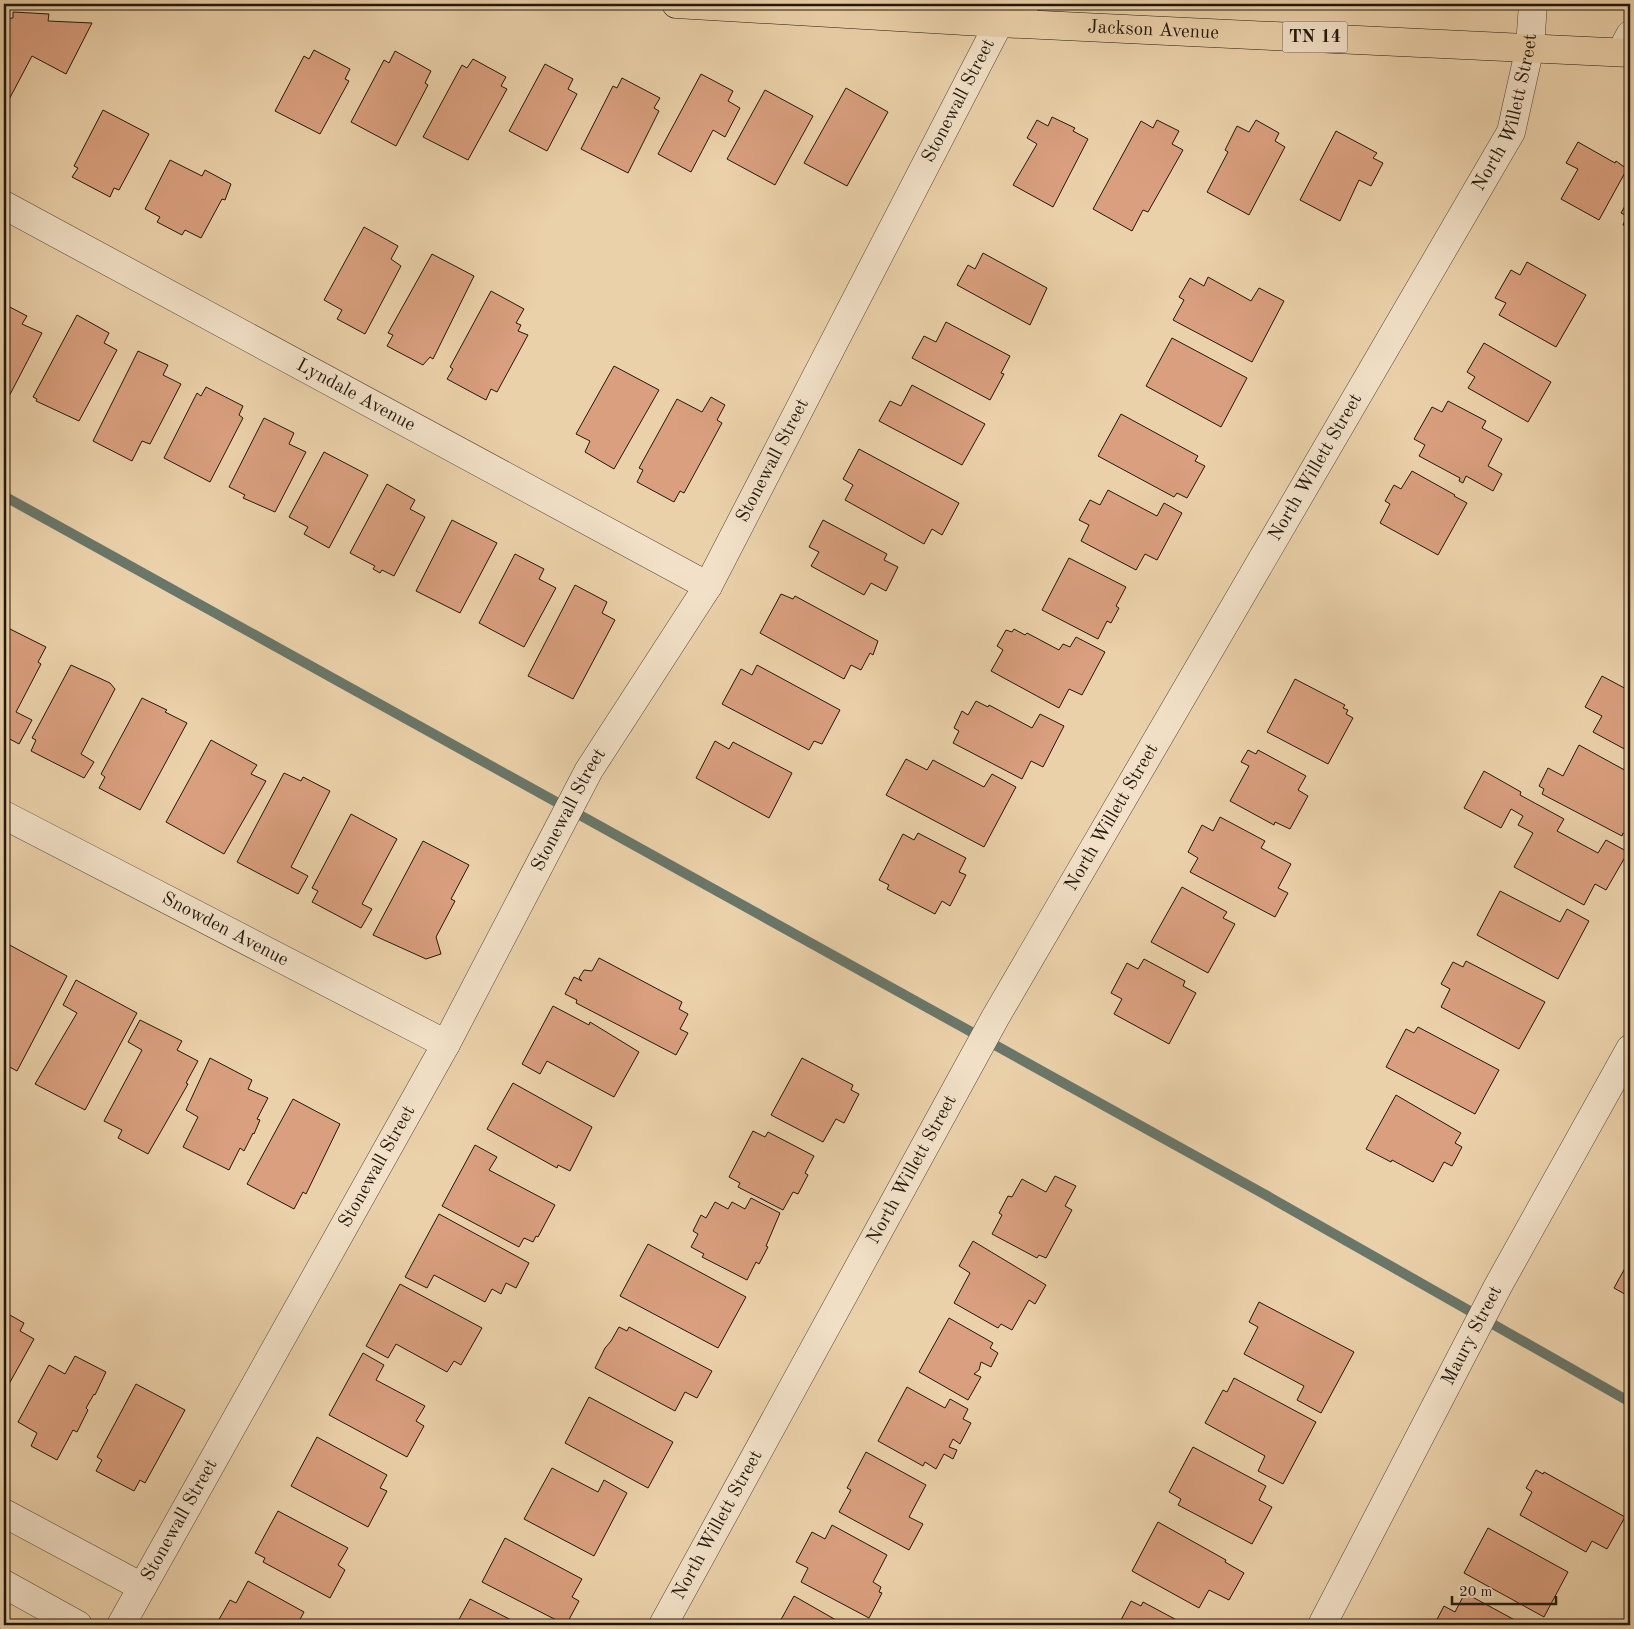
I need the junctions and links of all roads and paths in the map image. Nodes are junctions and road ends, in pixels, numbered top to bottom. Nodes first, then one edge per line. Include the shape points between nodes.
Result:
1 (676, 4) edge
2 (1025, 4) edge
3 (1533, 4) edge
4 (999, 22) junction
5 (1530, 46) junction
6 (1627, 47) edge
7 (4, 205) edge
8 (708, 586) junction
9 (4, 815) edge
10 (446, 1044) junction
11 (1630, 1049) edge
12 (4, 1513) edge
13 (4, 1584) edge
14 (142, 1587) junction
15 (78, 1625) edge
16 (121, 1625) edge
17 (663, 1625) edge
18 (1322, 1625) edge

1 - 4 main road, Jackson Avenue / TN 14
2 - 4 street, Stonewall Street
3 - 5 street, North Willett Street
4 - 5 main road, Jackson Avenue / TN 14
4 - 8 street, Stonewall Street
5 - 6 main road, Jackson Avenue / TN 14
5 - 17 street, North Willett Street via 1511,132 995,1018
7 - 8 street, Lyndale Avenue
8 - 10 street, Stonewall Street via 589,770
9 - 10 street, Snowden Avenue
10 - 14 street, Stonewall Street
11 - 18 street, Maury Street via 1498,1286
12 - 14 street
13 - 15 street
14 - 16 street, Stonewall Street

